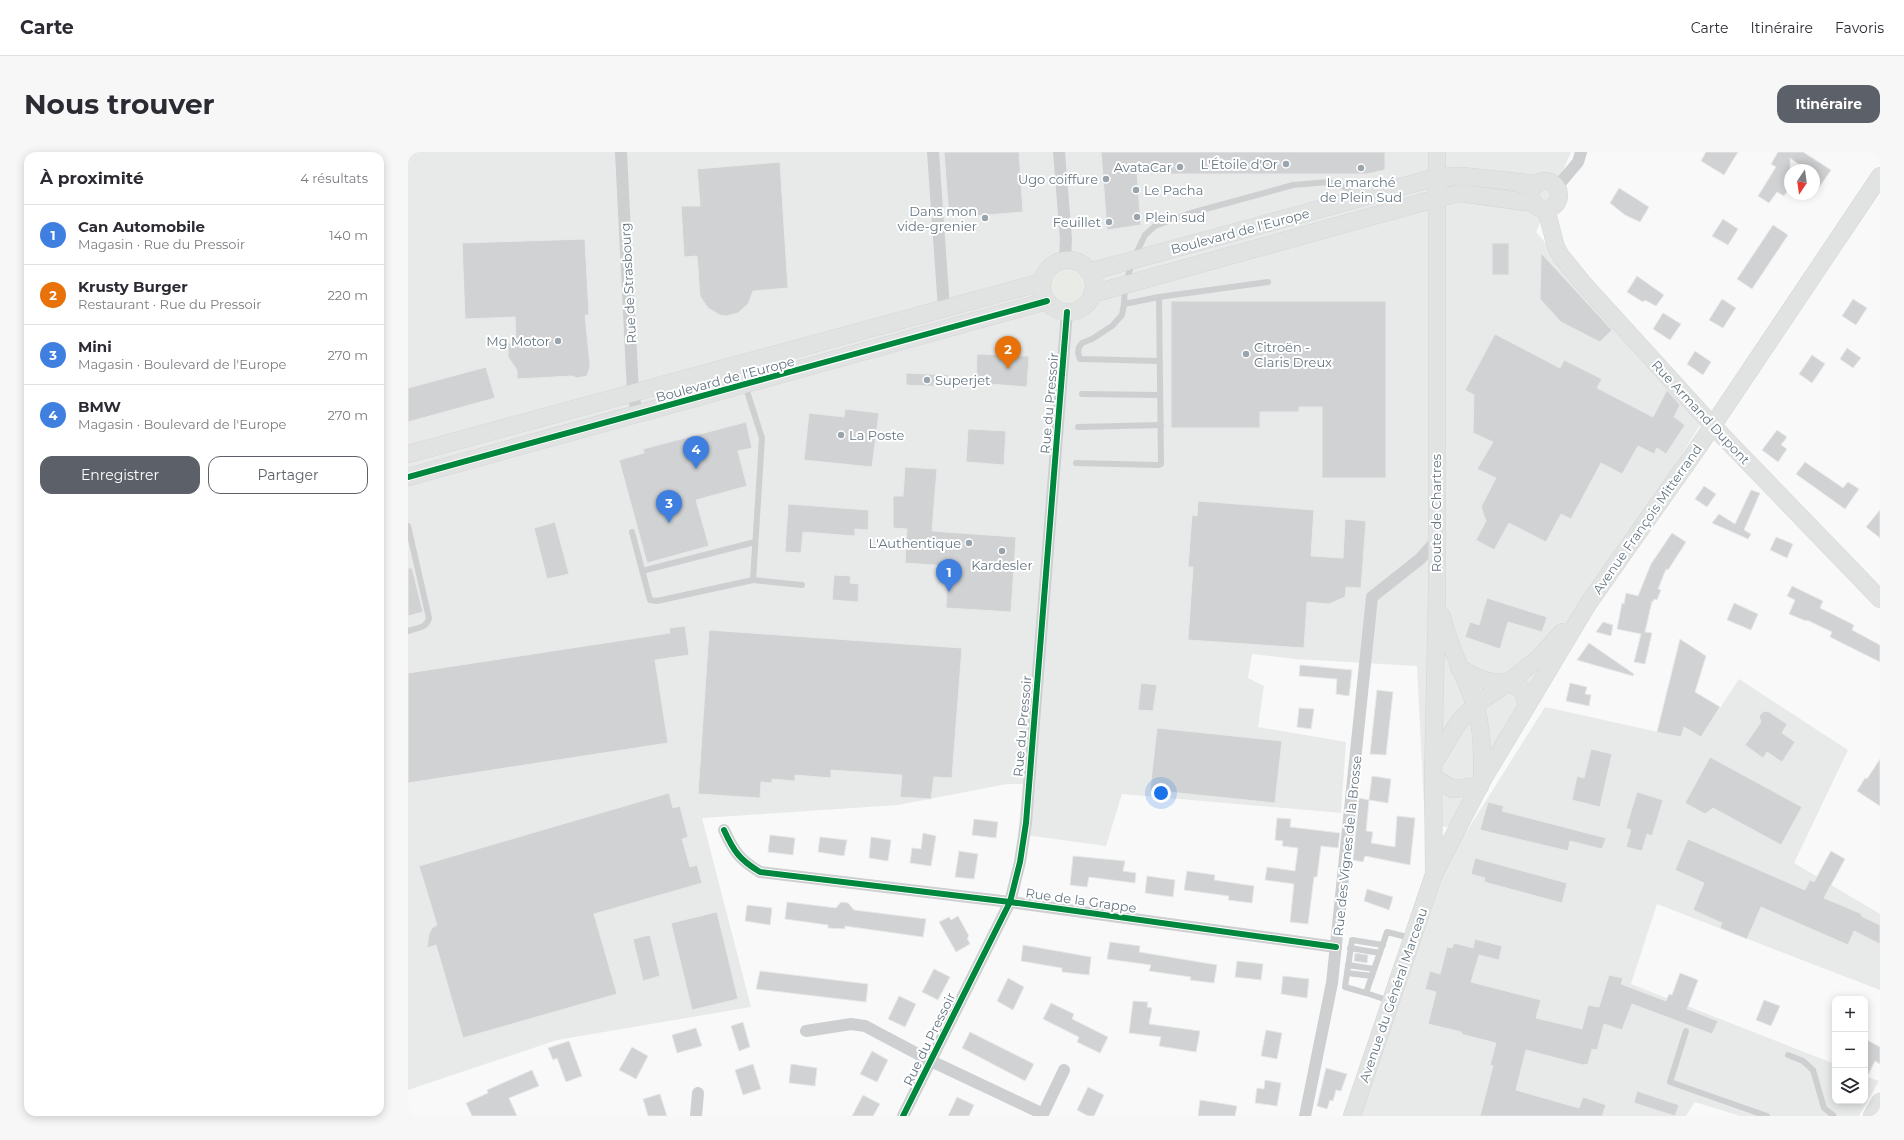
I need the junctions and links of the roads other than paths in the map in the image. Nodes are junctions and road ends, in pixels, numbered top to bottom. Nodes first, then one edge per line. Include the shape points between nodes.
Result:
1 (621, 152) edge
2 (933, 152) edge
3 (1059, 152) edge
4 (1438, 152) edge
5 (1581, 152) edge
6 (1880, 176) edge
7 (1438, 177) junction
8 (1536, 184) junction
9 (1557, 187) junction
10 (1438, 198) junction
11 (1357, 199) junction
12 (1539, 206) junction
13 (1326, 208) junction
14 (1331, 228) junction
15 (1065, 260) junction
16 (1133, 260) junction
17 (1089, 272) junction
18 (1042, 282) junction
19 (1268, 282) dead end
20 (1125, 286) junction
21 (1092, 294) junction
22 (1159, 296) junction
23 (1047, 301) junction
24 (1124, 304) junction
25 (944, 309) junction
26 (1067, 312) junction
27 (1160, 361) junction
28 (745, 385) junction
29 (633, 393) junction
30 (1082, 394) dead end
31 (1160, 395) junction
32 (638, 414) junction
33 (1161, 425) junction
34 (1713, 426) junction
35 (1078, 427) dead end
36 (408, 454) edge
37 (1076, 463) dead end
38 (408, 477) edge
39 (408, 526) edge
40 (632, 532) dead end
41 (1436, 541) junction
42 (755, 542) junction
43 (642, 571) junction
44 (753, 580) junction
45 (802, 584) dead end
46 (1437, 591) junction
47 (1880, 599) edge
48 (1588, 604) junction
49 (408, 631) edge
50 (1459, 668) junction
51 (1509, 682) junction
52 (1475, 705) junction
53 (1527, 706) junction
54 (1433, 771) junction
55 (1481, 783) junction
56 (724, 830) dead end
57 (1434, 874) junction
58 (1010, 902) junction
59 (1412, 938) junction
60 (1382, 944) junction
61 (1336, 947) junction
62 (1350, 948) junction
63 (1380, 953) junction
64 (1348, 965) junction
65 (1374, 969) junction
66 (1347, 973) junction
67 (1372, 976) junction
68 (1366, 993) junction
69 (1391, 1002) junction
70 (806, 1031) dead end
71 (1686, 1031) dead end
72 (1788, 1055) dead end
73 (931, 1061) junction
74 (1064, 1070) dead end
75 (698, 1093) dead end
76 (1880, 1102) edge
77 (696, 1116) edge
78 (903, 1116) edge
79 (1305, 1116) edge
80 (1352, 1116) edge
81 (1767, 1116) edge
82 (1832, 1116) edge
83 (1872, 1116) edge

1 - 29 street, Rue de Strasbourg
2 - 25 street
3 - 15 street via 1066,239
4 - 7 street, Route de Chartres
5 - 9 street via 1578,162
6 - 34 street, Avenue François Mitterrand
7 - 8 street via 1462,176
7 - 10 street, Route de Chartres
7 - 11 street, Boulevard de l'Europe
8 - 9 street via 1540,181 1549,181
8 - 12 street via 1531,194
9 - 12 street via 1559,195 1556,203
10 - 12 street via 1460,194
10 - 14 street, Boulevard de l'Europe
10 - 41 street, Route de Chartres
11 - 13 street, Boulevard de l'Europe
11 - 16 lane via 1346,188 1329,182 1293,186 1206,209 1155,226 1145,235
12 - 34 street, Rue Armand Dupont via 1561,256
13 - 14 street
13 - 16 street, Boulevard de l'Europe
14 - 20 street, Boulevard de l'Europe
15 - 17 street via 1079,263
15 - 18 street via 1050,267
16 - 17 street, Boulevard de l'Europe
16 - 20 lane
17 - 21 street via 1092,279
18 - 23 street
18 - 25 street, Boulevard de l'Europe
19 - 22 lane
20 - 21 street, Boulevard de l'Europe
20 - 24 lane
21 - 26 street via 1082,307
22 - 24 lane
22 - 27 lane
23 - 26 street
23 - 28 street, Boulevard de l'Europe
24 - 27 lane via 1122,315 1112,326 1082,343 1078,354 1080,359
25 - 29 street, Boulevard de l'Europe
26 - 58 street, Rue du Pressoir via 1026,823
27 - 31 lane
28 - 32 street, Boulevard de l'Europe
28 - 42 lane via 762,438
29 - 32 street, Rue de Strasbourg
29 - 36 street, Boulevard de l'Europe
30 - 31 lane
31 - 33 lane
32 - 38 street, Boulevard de l'Europe
33 - 35 lane
33 - 37 lane via 1162,462 1159,465
34 - 47 street, Rue Armand Dupont
34 - 48 street, Avenue François Mitterrand
39 - 49 lane via 429,618 424,627
40 - 43 lane
41 - 46 street, Route de Chartres
41 - 61 street, Rue des Vignes de la Brosse via 1420,559 1372,597
42 - 43 lane
42 - 44 lane
43 - 44 lane via 650,600 657,601
44 - 45 lane
46 - 50 street via 1447,638
46 - 54 street, Route de Chartres
48 - 51 street via 1540,657
48 - 53 street, Avenue François Mitterrand
50 - 51 street via 1489,681
50 - 52 street
51 - 52 street
51 - 53 street via 1522,689
52 - 54 street via 1458,723
52 - 55 street via 1482,732
53 - 55 street, Avenue François Mitterrand
54 - 55 street via 1453,789
54 - 57 street, Route de Chartres
55 - 57 street, Avenue François Mitterrand
56 - 58 street, Rue de la Grappe via 733,850 745,863 760,872
57 - 59 street, Avenue du Général Marceau
58 - 61 street, Rue de la Grappe
58 - 73 street, Rue du Pressoir
59 - 60 lane via 1387,932
59 - 69 street, Avenue du Général Marceau
60 - 62 lane via 1352,940
60 - 63 lane
61 - 79 street, Rue des Vignes de la Brosse via 1332,983
62 - 63 lane
62 - 64 lane
63 - 65 lane
64 - 65 lane
64 - 66 lane
65 - 67 lane
66 - 67 lane
66 - 68 lane via 1345,987
67 - 68 lane
68 - 69 lane
69 - 80 street, Avenue du Général Marceau
70 - 73 street via 851,1024 865,1026
71 - 81 lane via 1670,1082
72 - 82 lane via 1803,1061 1813,1070 1824,1108
73 - 74 street via 1043,1114
73 - 78 street, Rue du Pressoir
75 - 77 street
76 - 83 street

